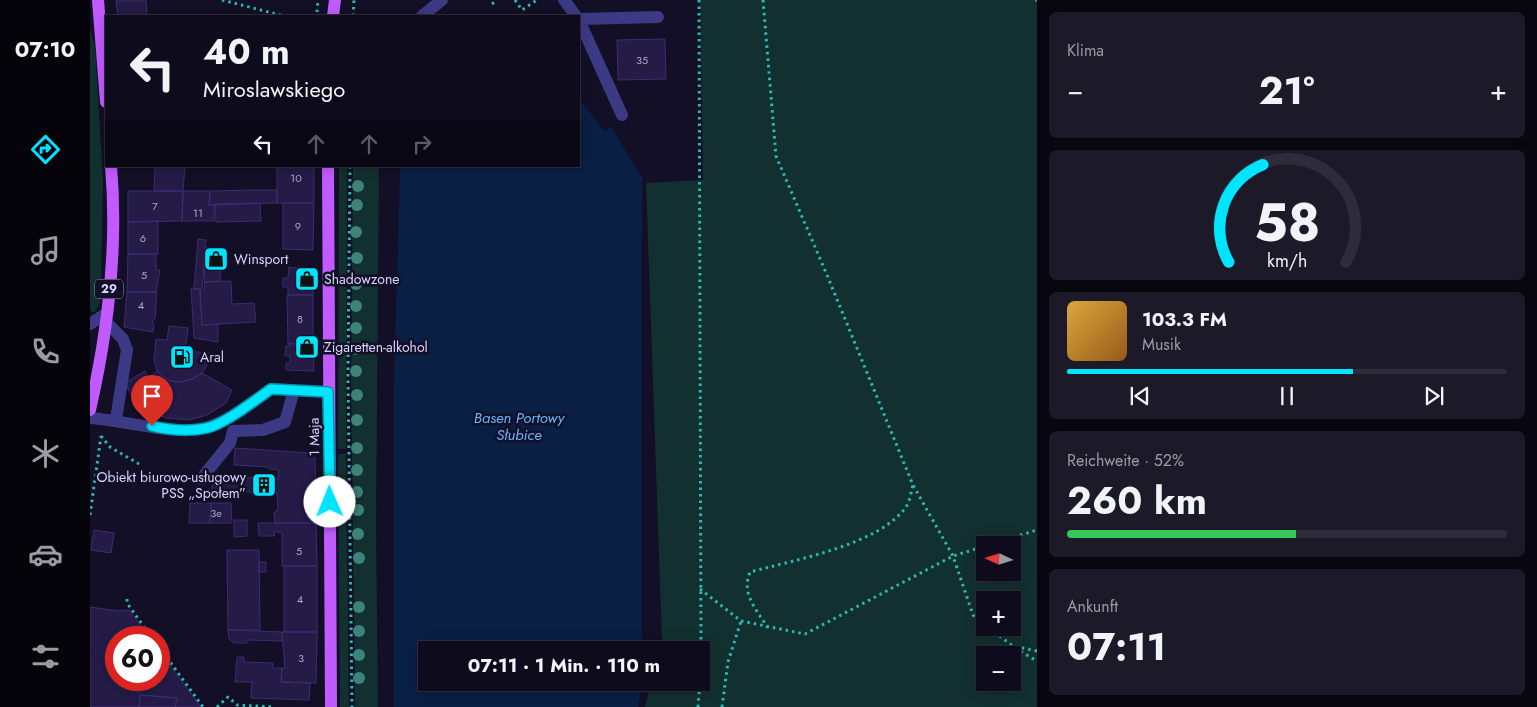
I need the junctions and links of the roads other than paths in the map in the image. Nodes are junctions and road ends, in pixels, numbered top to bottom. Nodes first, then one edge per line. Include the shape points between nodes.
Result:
1 (98, 0) edge
2 (334, 0) edge
3 (442, 0) edge
4 (564, 0) edge
5 (333, 15) edge
6 (423, 15) edge
7 (576, 15) edge
8 (658, 17) dead end
9 (580, 18) edge
10 (95, 20) edge
11 (580, 22) edge
12 (105, 95) edge
13 (622, 116) dead end
14 (111, 167) edge
15 (328, 167) edge
16 (107, 318) junction
17 (90, 324) edge
18 (294, 390) junction
19 (328, 392) junction
20 (90, 410) edge
21 (90, 418) edge
22 (116, 420) junction
23 (201, 480) dead end
24 (331, 707) edge

1 - 10 main road
2 - 5 main road
3 - 6 street
4 - 7 street
8 - 9 street
10 - 12 main road
11 - 13 street
14 - 16 main road, 29 via 112,250
15 - 19 main road, 1 Maja
16 - 17 street
16 - 20 main road, 29
16 - 22 street via 127,350
18 - 19 street
18 - 22 street via 271,389 249,406 208,428 170,430
18 - 23 street via 286,422 263,430 233,431 230,443
19 - 24 main road, 1 Maja
21 - 22 street

